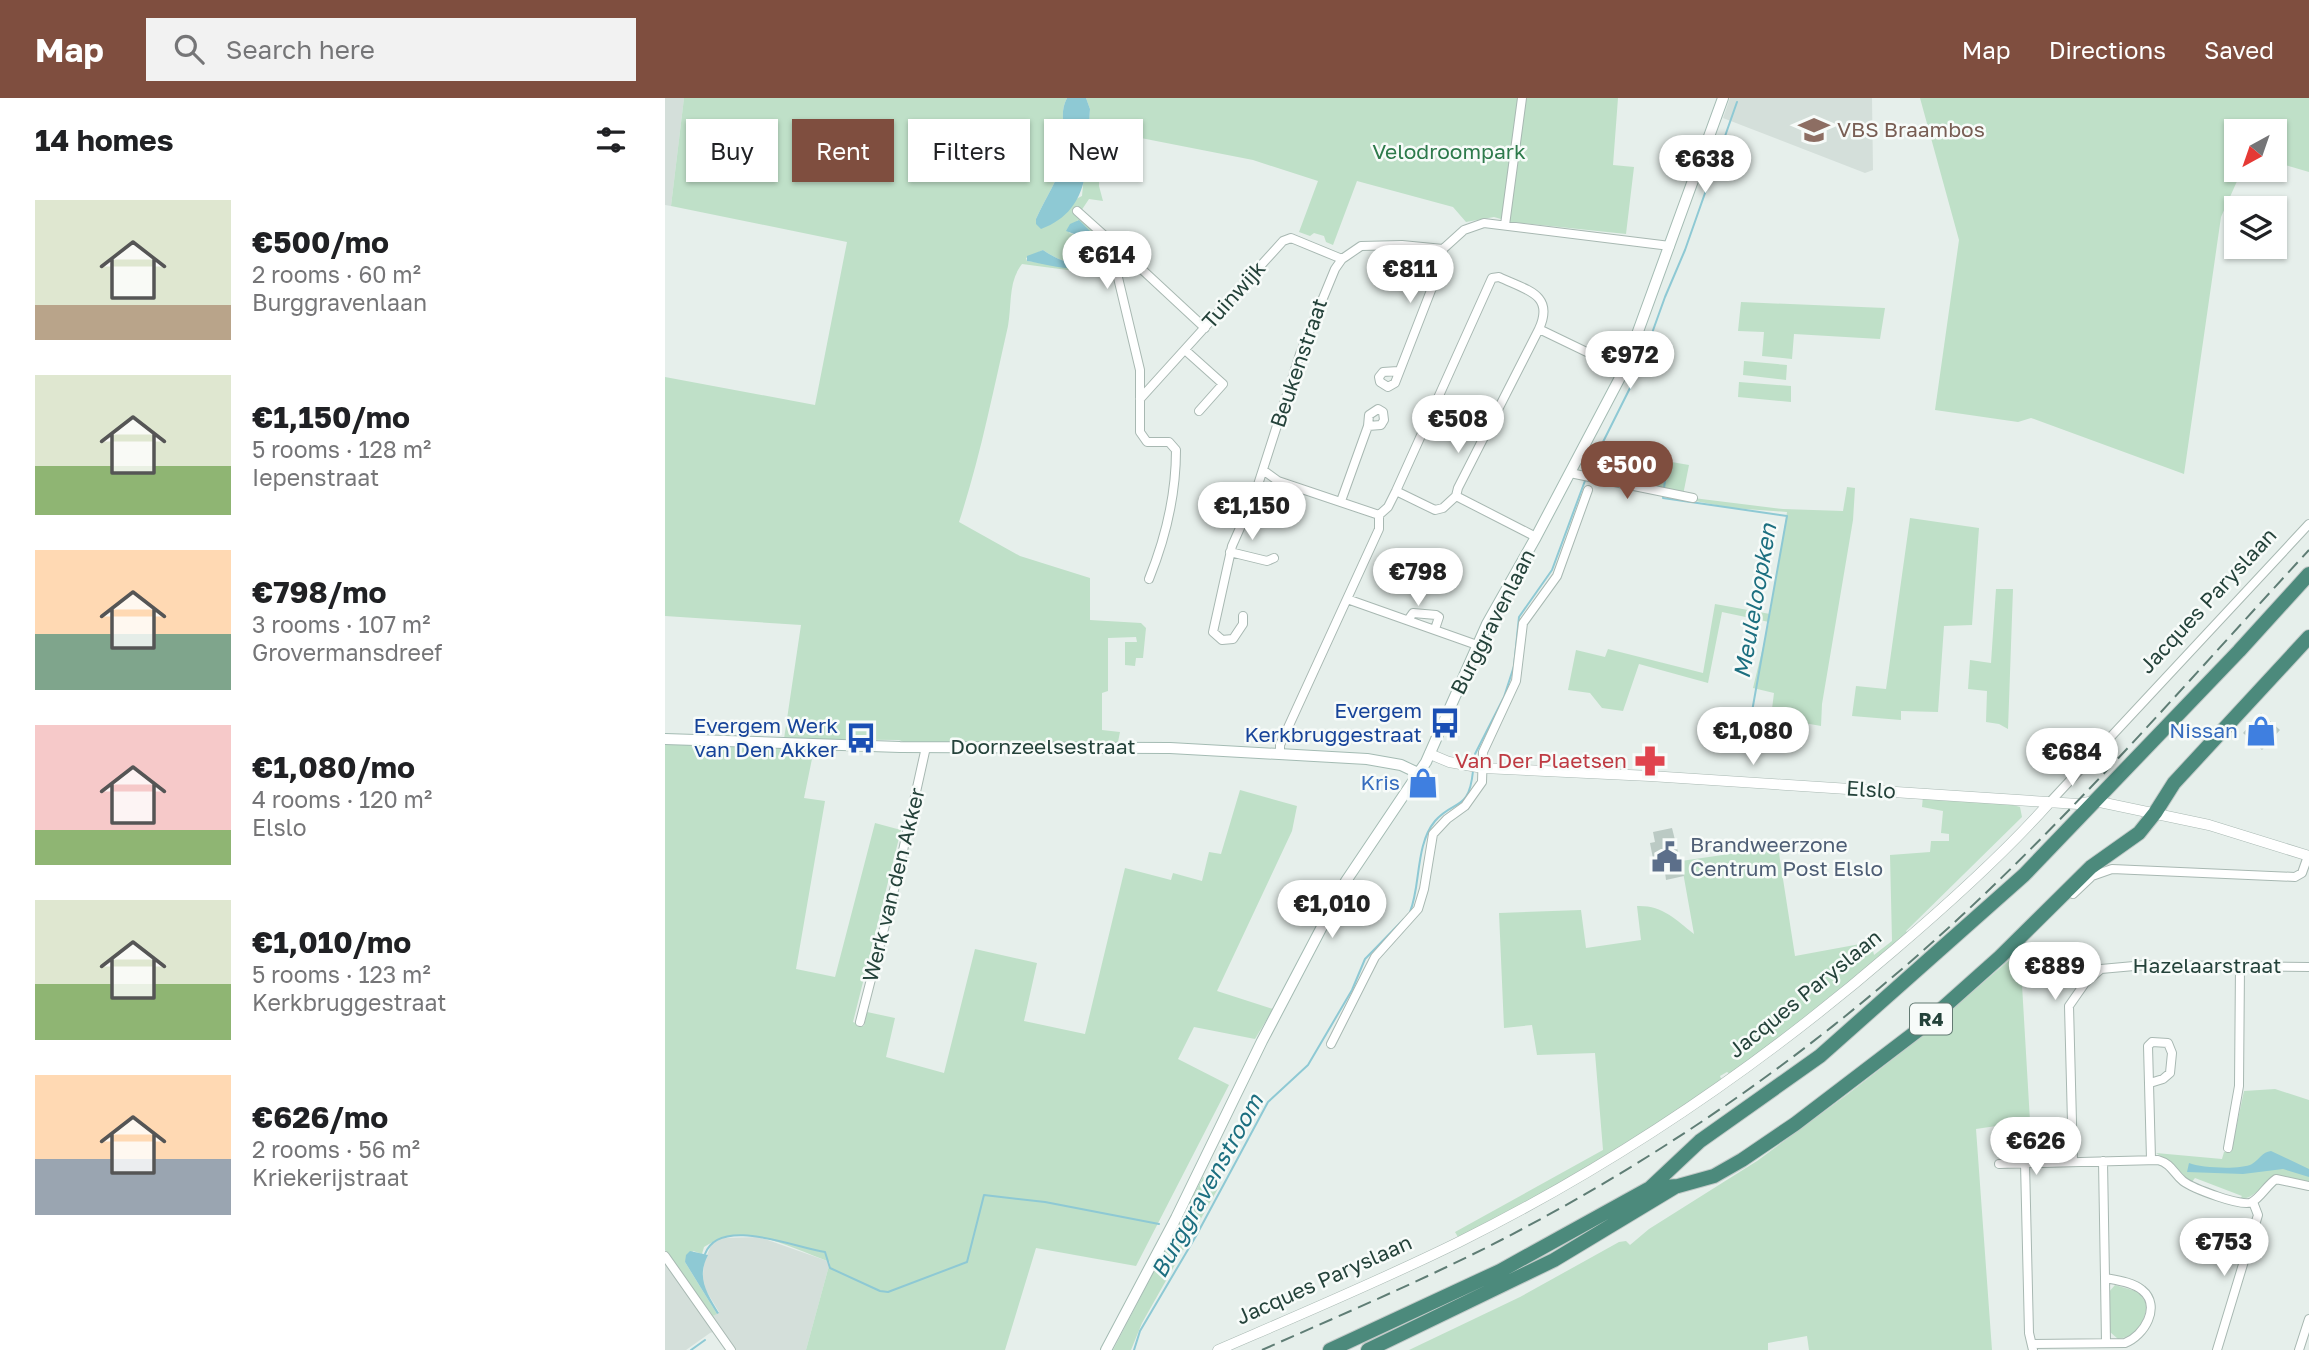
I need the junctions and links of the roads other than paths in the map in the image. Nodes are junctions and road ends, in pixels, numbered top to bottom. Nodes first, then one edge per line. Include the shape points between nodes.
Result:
1 (1522, 98) edge
2 (1723, 98) edge
3 (1077, 211) dead end
4 (1506, 225) junction
5 (1106, 237) junction
6 (1669, 246) junction
7 (1443, 249) junction
8 (1342, 259) junction
9 (1205, 328) junction
10 (1539, 329) junction
11 (1185, 349) junction
12 (1140, 370) junction
13 (1623, 370) junction
14 (1398, 371) dead end
15 (1161, 376) junction
16 (1140, 399) junction
17 (1199, 411) dead end
18 (1368, 426) dead end
19 (1263, 470) junction
20 (1570, 473) junction
21 (1278, 481) junction
22 (1588, 490) dead end
23 (1396, 491) junction
24 (1255, 494) junction
25 (1456, 496) junction
26 (1693, 498) dead end
27 (1341, 501) junction
28 (1379, 515) junction
29 (2309, 524) edge
30 (1536, 537) junction
31 (1230, 552) junction
32 (1274, 558) dead end
33 (2309, 573) edge
34 (1149, 579) dead end
35 (1347, 599) junction
36 (1243, 616) dead end
37 (1408, 620) junction
38 (1435, 629) junction
39 (2309, 637) edge
40 (1477, 645) junction
41 (665, 738) edge
42 (926, 747) junction
43 (1280, 753) junction
44 (1430, 754) junction
45 (1481, 768) junction
46 (1418, 773) junction
47 (2095, 801) junction
48 (2050, 802) junction
49 (2155, 813) junction
50 (2308, 856) edge
51 (2073, 894) dead end
52 (2240, 966) junction
53 (2309, 967) edge
54 (860, 1022) dead end
55 (1331, 1044) dead end
56 (2150, 1083) junction
57 (2228, 1148) dead end
58 (2151, 1159) junction
59 (2073, 1161) junction
60 (2103, 1161) junction
61 (2025, 1163) junction
62 (1999, 1164) dead end
63 (1678, 1186) junction
64 (2309, 1186) edge
65 (1650, 1188) junction
66 (2253, 1202) junction
67 (665, 1256) edge
68 (2105, 1278) junction
69 (2309, 1319) edge
70 (2106, 1343) junction
71 (2032, 1347) edge
72 (2045, 1347) edge
73 (731, 1350) edge
74 (1106, 1350) edge
75 (1218, 1350) edge
76 (1330, 1350) edge
77 (1368, 1350) edge
78 (2217, 1350) edge
79 (2299, 1350) edge

1 - 4 street
2 - 6 main road, Burggravenlaan
3 - 5 street
4 - 6 street
4 - 7 street via 1471,226
5 - 9 street
5 - 12 street
6 - 13 main road, Burggravenlaan
7 - 8 street via 1361,246
7 - 14 street
8 - 9 street, Tuinwijk via 1291,238 1283,241
8 - 19 street, Beukenstraat via 1300,354
9 - 11 street, Tuinwijk
10 - 13 street
10 - 23 street via 1544,304 1495,275
10 - 25 street
11 - 15 street, Tuinwijk
11 - 17 street via 1223,384
12 - 15 street
12 - 16 street
13 - 20 main road, Burggravenlaan
15 - 16 street, Tuinwijk
16 - 34 street via 1143,438 1169,442 1176,450 1170,517
18 - 27 street
19 - 21 street
19 - 24 street, Beukenstraat
20 - 26 street
20 - 30 main road, Burggravenlaan
21 - 24 street via 1269,498
21 - 27 street
22 - 45 street via 1557,576 1523,623 1516,681 1487,741
23 - 25 street via 1435,510
23 - 28 street
24 - 31 street, Beukenstraat
25 - 30 street
27 - 28 street
28 - 35 street via 1379,529
29 - 48 street, Jacques Paryslaan
30 - 40 main road, Burggravenlaan
31 - 32 street via 1267,561
31 - 36 street, Beukenstraat via 1213,632 1222,639 1234,639
33 - 47 highway, R4
35 - 37 street
35 - 43 street
37 - 38 street
37 - 38 street via 1413,613 1436,615
38 - 40 street
39 - 49 highway, R4 via 2174,783
40 - 44 main road, Burggravenlaan
41 - 42 main road, Doornzeelsestraat
42 - 43 main road, Doornzeelsestraat
42 - 54 street, Werk van den Akker
43 - 46 main road, Doornzeelsestraat via 1389,762
44 - 45 street, Elslo
44 - 46 main road, Burggravenlaan
45 - 48 street, Elslo
45 - 55 street via 1482,782 1473,798 1433,834 1421,902 1375,957
46 - 74 main road, Burggravenlaan via 1334,904
47 - 48 street, Elslo
47 - 49 street, Elslo
47 - 65 highway, R4 via 2024,875 1820,1056 1700,1141
48 - 75 street, Jacques Paryslaan via 1933,917 1848,990 1779,1045 1654,1131 1459,1242
49 - 50 street, Elslo
49 - 63 highway, R4 via 2139,833 2091,867 1917,1031 1742,1160 1714,1176
50 - 51 street, Elslo via 2302,873 2295,877 2112,869 2092,876
52 - 53 street, Hazelaarstraat
52 - 57 street via 2239,1086
52 - 59 street, Hazelaarstraat via 2107,966 2085,983 2067,1017
56 - 56 street via 2148,1046 2168,1043 2170,1073
56 - 58 street
58 - 60 street
58 - 66 street via 2171,1166 2190,1185 2239,1203
59 - 60 street
59 - 61 street
60 - 68 street
61 - 62 street
61 - 71 street
63 - 65 highway, R4
63 - 77 highway, R4 via 1554,1260
64 - 66 street via 2276,1179
65 - 76 highway, R4 via 1500,1271
66 - 78 street via 2258,1215
67 - 73 street
68 - 70 street
68 - 70 street via 2139,1287 2151,1310 2138,1336 2125,1343
69 - 79 street
70 - 72 street
71 - 72 street

